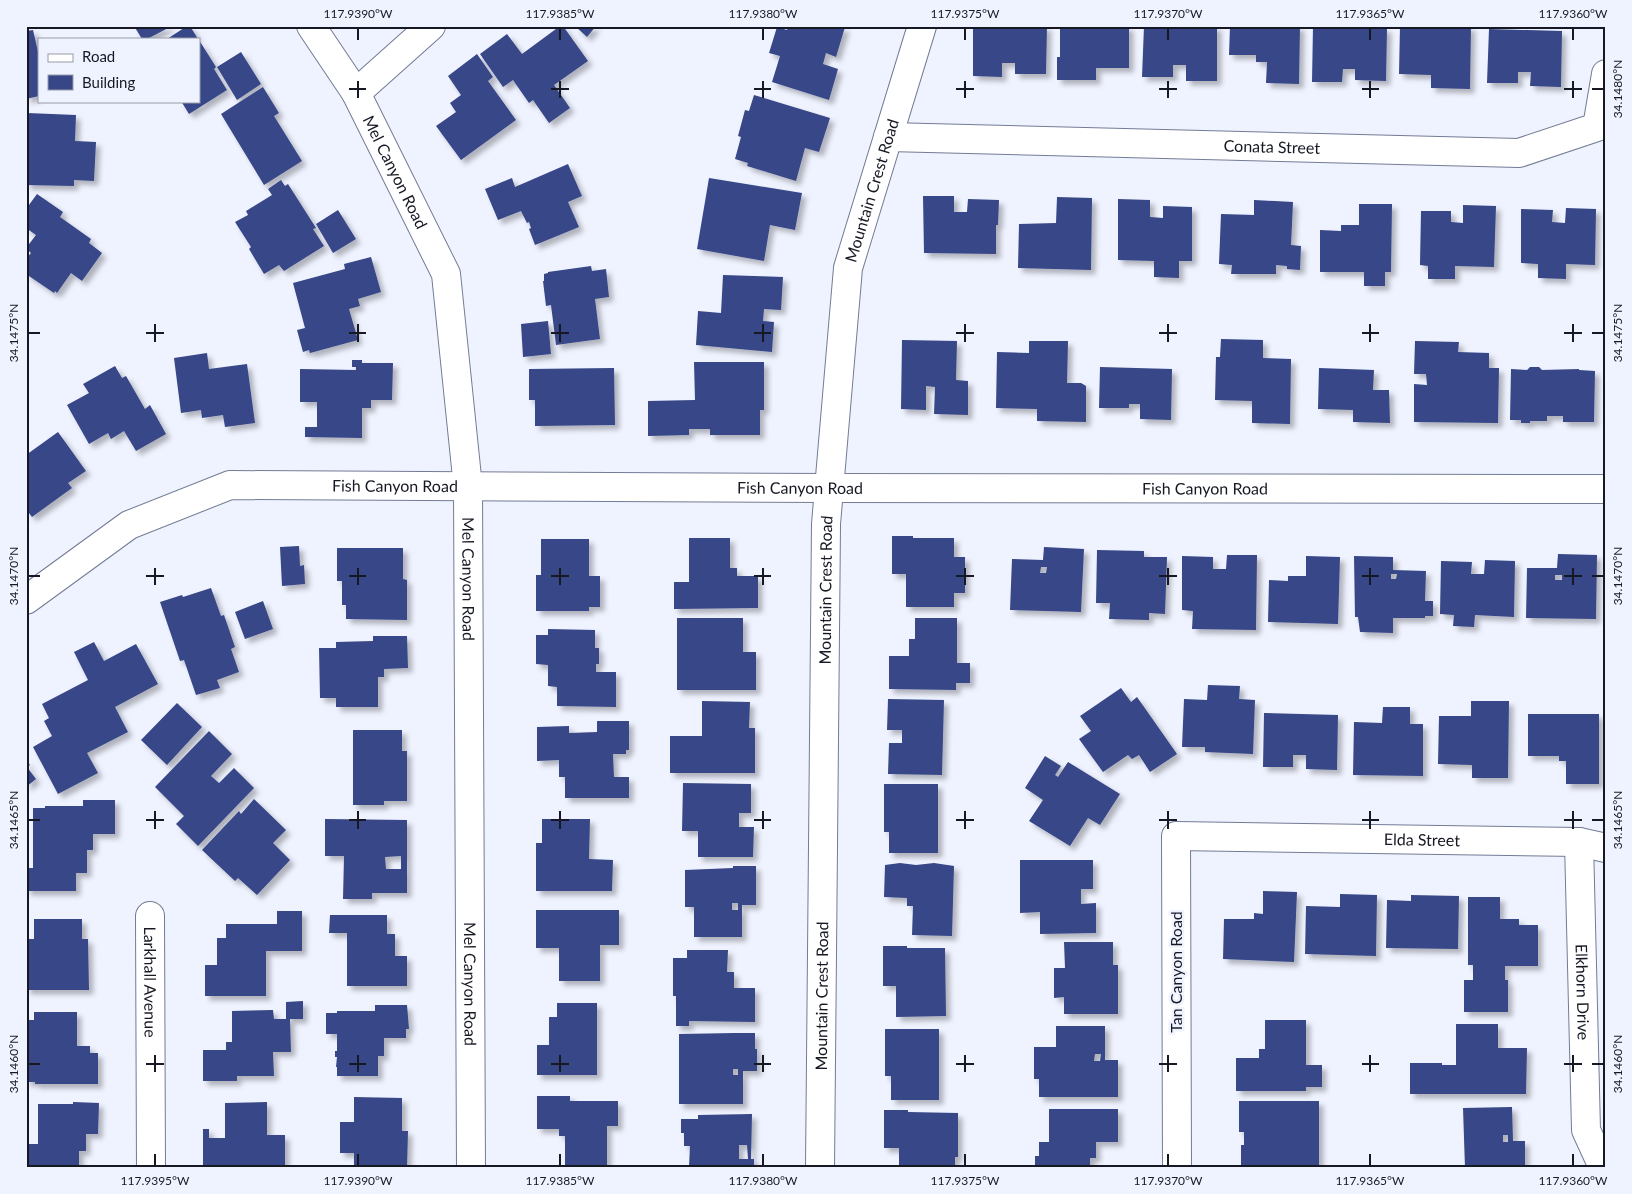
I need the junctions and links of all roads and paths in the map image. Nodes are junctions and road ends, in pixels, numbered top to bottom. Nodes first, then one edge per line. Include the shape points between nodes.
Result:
1 (311, 26) edge
2 (431, 26) edge
3 (922, 26) edge
4 (1606, 74) edge
5 (356, 93) junction
6 (888, 137) junction
7 (468, 487) junction
8 (830, 488) junction
9 (1606, 489) edge
10 (26, 600) edge
11 (1176, 836) joint
12 (1579, 842) junction
13 (1606, 848) edge
14 (150, 916) dead end
15 (152, 1168) edge
16 (471, 1168) edge
17 (820, 1168) edge
18 (1177, 1168) edge
19 (1606, 1168) edge

1 - 5 street, Mel Canyon Road
2 - 5 street
3 - 6 street, Mountain Crest Road
4 - 6 street, Conata Street via 1597,127 1519,153
5 - 7 street, Mel Canyon Road via 446,274
6 - 8 street, Mountain Crest Road via 848,268
7 - 8 street, Fish Canyon Road
7 - 10 street, Fish Canyon Road via 230,485 129,525
7 - 16 street, Mel Canyon Road
8 - 9 street, Fish Canyon Road
8 - 17 street, Mountain Crest Road via 826,524
11 - 12 street, Elda Street
11 - 18 street, Tan Canyon Road
12 - 13 street, Elda Street
12 - 19 street, Elkhorn Drive via 1586,1130
14 - 15 street, Larkhall Avenue

